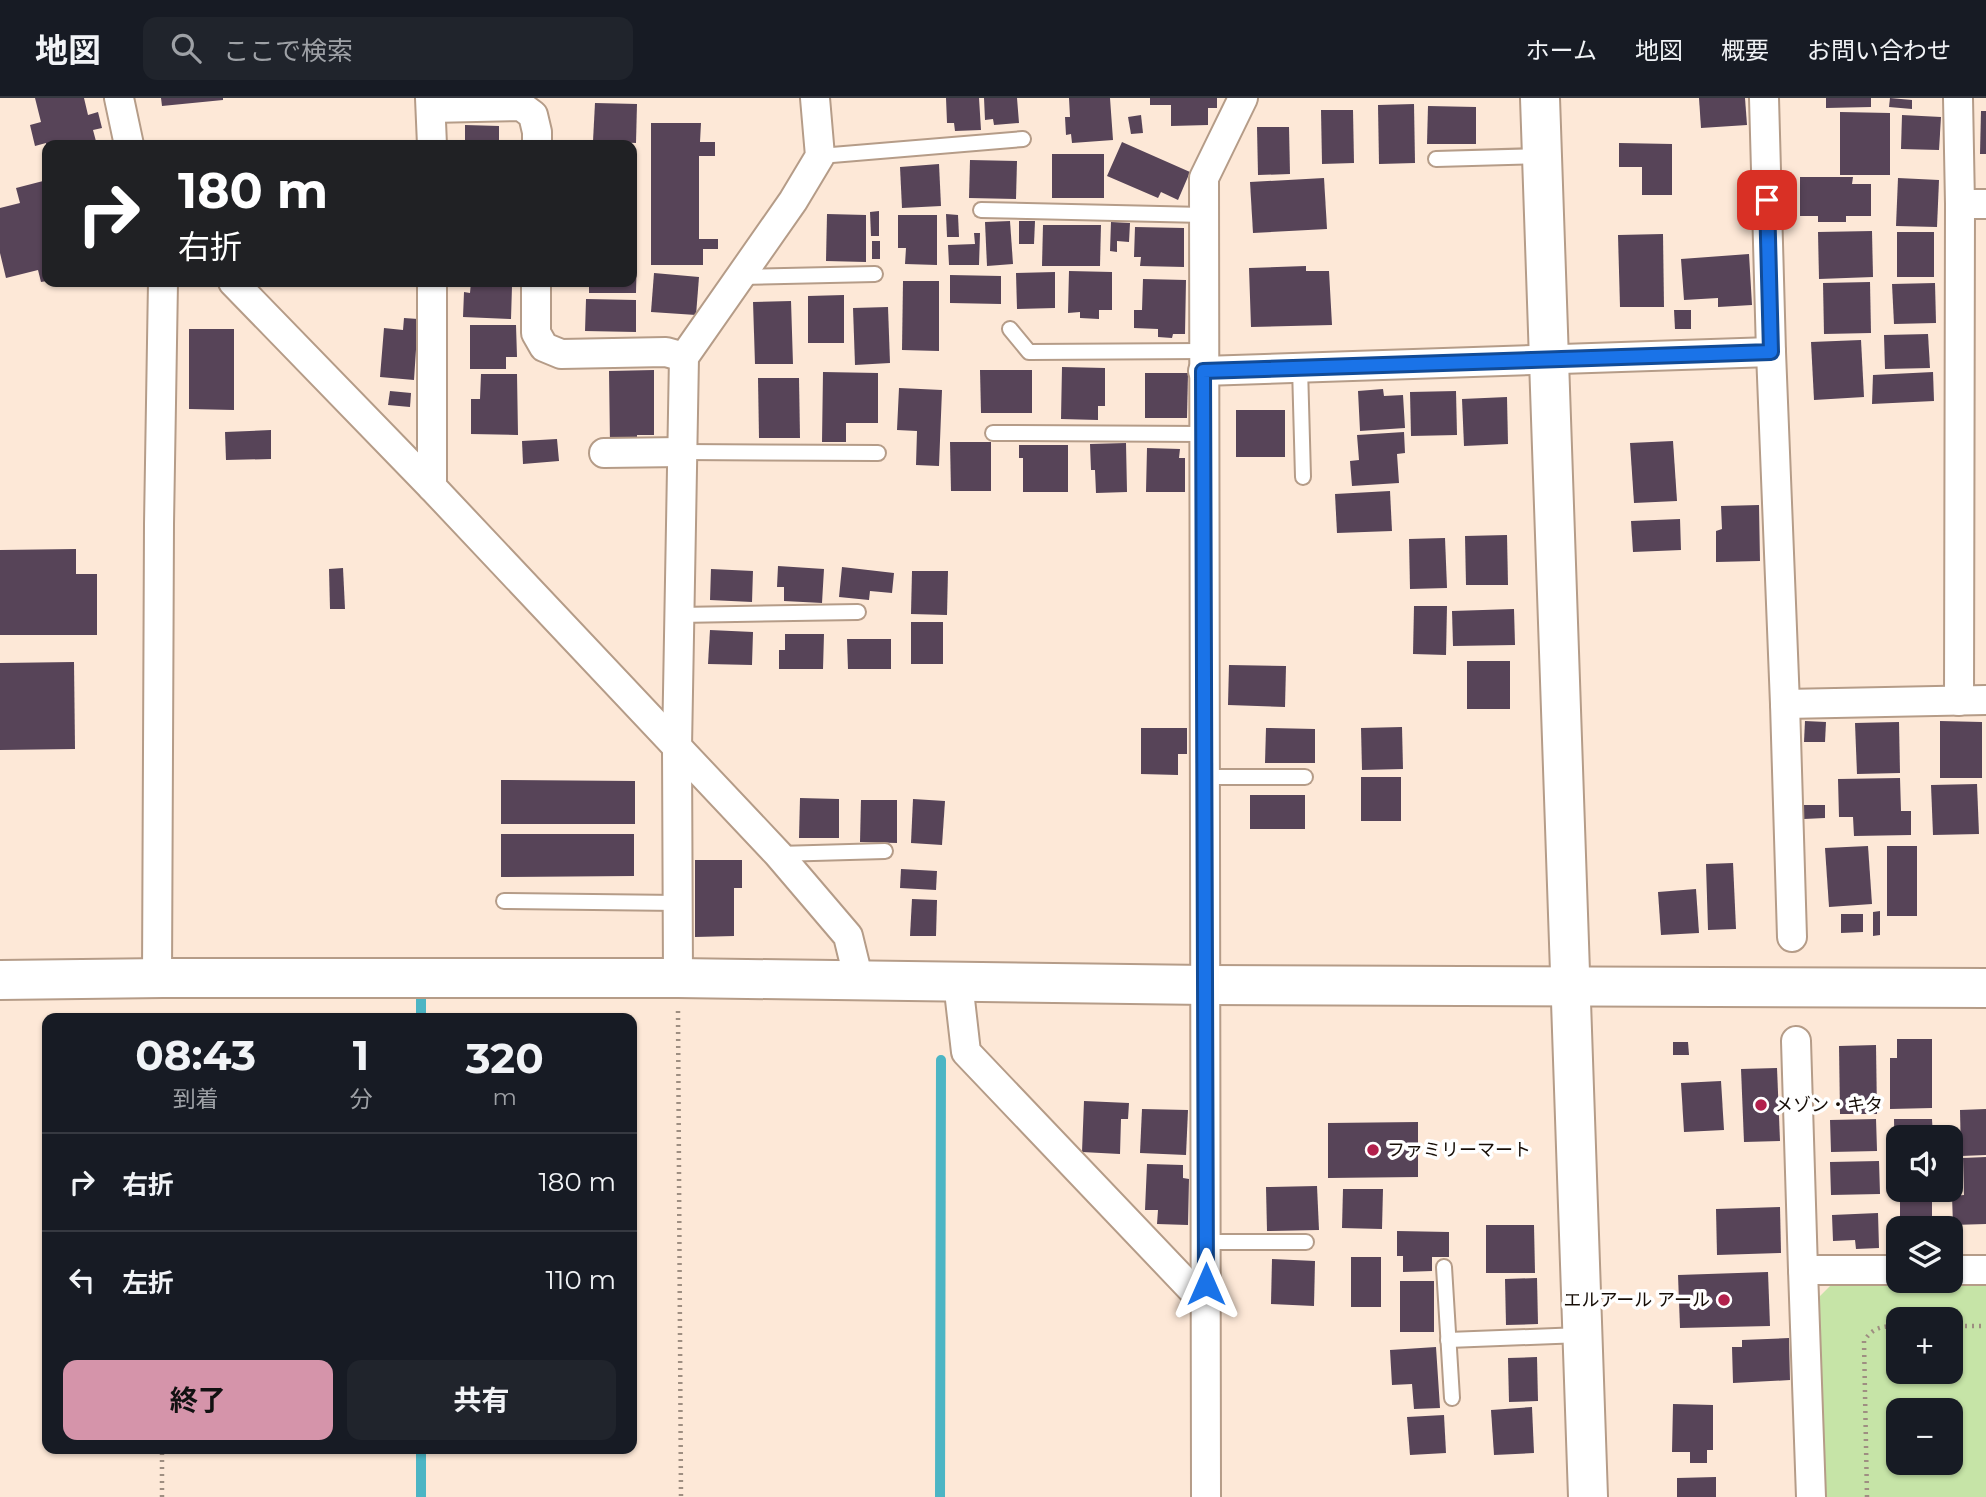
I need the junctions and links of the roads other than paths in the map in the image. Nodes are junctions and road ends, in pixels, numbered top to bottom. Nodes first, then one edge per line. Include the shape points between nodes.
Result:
1 (119, 98) edge
2 (816, 98) edge
3 (1243, 98) edge
4 (1540, 98) edge
5 (1764, 98) edge
6 (1958, 98) edge
7 (430, 103) edge
8 (1023, 139) dead end
9 (128, 140) edge
10 (432, 140) edge
11 (537, 140) edge
12 (820, 156) junction
13 (1542, 156) junction
14 (1436, 159) dead end
15 (1973, 204) edge
16 (981, 210) dead end
17 (1204, 215) junction
18 (875, 274) dead end
19 (741, 277) junction
20 (163, 287) edge
21 (238, 287) edge
22 (432, 287) edge
23 (536, 287) edge
24 (1010, 329) dead end
25 (1771, 352) junction
26 (684, 357) junction
27 (1549, 358) junction
28 (1203, 361) junction
29 (1300, 367) junction
30 (993, 433) dead end
31 (1204, 434) junction
32 (682, 452) junction
33 (604, 453) dead end
34 (878, 453) dead end
35 (1303, 477) dead end
36 (432, 488) junction
37 (858, 612) dead end
38 (680, 615) junction
39 (1973, 700) edge
40 (1785, 704) junction
41 (677, 748) junction
42 (1205, 776) junction
43 (1306, 777) dead end
44 (885, 851) dead end
45 (778, 854) junction
46 (504, 901) dead end
47 (678, 903) junction
48 (1792, 937) dead end
49 (157, 978) junction
50 (678, 978) junction
51 (0, 980) edge
52 (859, 981) junction
53 (958, 982) junction
54 (1206, 985) junction
55 (1571, 986) junction
56 (1986, 988) edge
57 (1796, 1041) dead end
58 (1205, 1242) junction
59 (1306, 1242) dead end
60 (1444, 1267) dead end
61 (1803, 1270) junction
62 (1886, 1270) edge
63 (1963, 1270) edge
64 (1986, 1270) edge
65 (1206, 1304) junction
66 (1583, 1335) junction
67 (1448, 1340) junction
68 (1452, 1398) dead end
69 (1206, 1497) edge
70 (1588, 1497) edge
71 (1811, 1497) edge

1 - 9 street
2 - 12 street
3 - 17 street via 1204,178
4 - 13 street
5 - 25 street
6 - 15 street
7 - 10 street
7 - 11 street via 521,106 533,115
8 - 12 lane
12 - 19 street
13 - 14 lane
13 - 27 street
15 - 39 street
16 - 17 lane
17 - 28 street
18 - 19 lane
19 - 26 street
20 - 49 street
21 - 36 street
22 - 36 street
23 - 26 street via 536,333 544,347 561,354 666,352
24 - 28 lane via 1029,352
25 - 27 street
25 - 40 street
26 - 32 street
27 - 29 street
27 - 55 street
28 - 29 street
28 - 31 street
29 - 35 lane
30 - 31 lane
31 - 42 street
32 - 33 street
32 - 34 lane
32 - 38 street
36 - 41 street
37 - 38 lane
38 - 41 street
39 - 40 street
40 - 48 street
41 - 45 street
41 - 47 street
42 - 43 lane
42 - 54 street
44 - 45 lane
45 - 52 street via 848,936
46 - 47 lane
47 - 50 street
49 - 50 street
49 - 51 street
50 - 52 street
52 - 53 street
53 - 54 street
53 - 65 street via 966,1052
54 - 55 street
54 - 58 street
55 - 56 street
55 - 66 street
57 - 61 street
58 - 59 lane
58 - 65 street
60 - 67 lane
61 - 62 street
61 - 71 street
63 - 64 street
65 - 69 street
66 - 67 lane
66 - 70 street
67 - 68 lane

